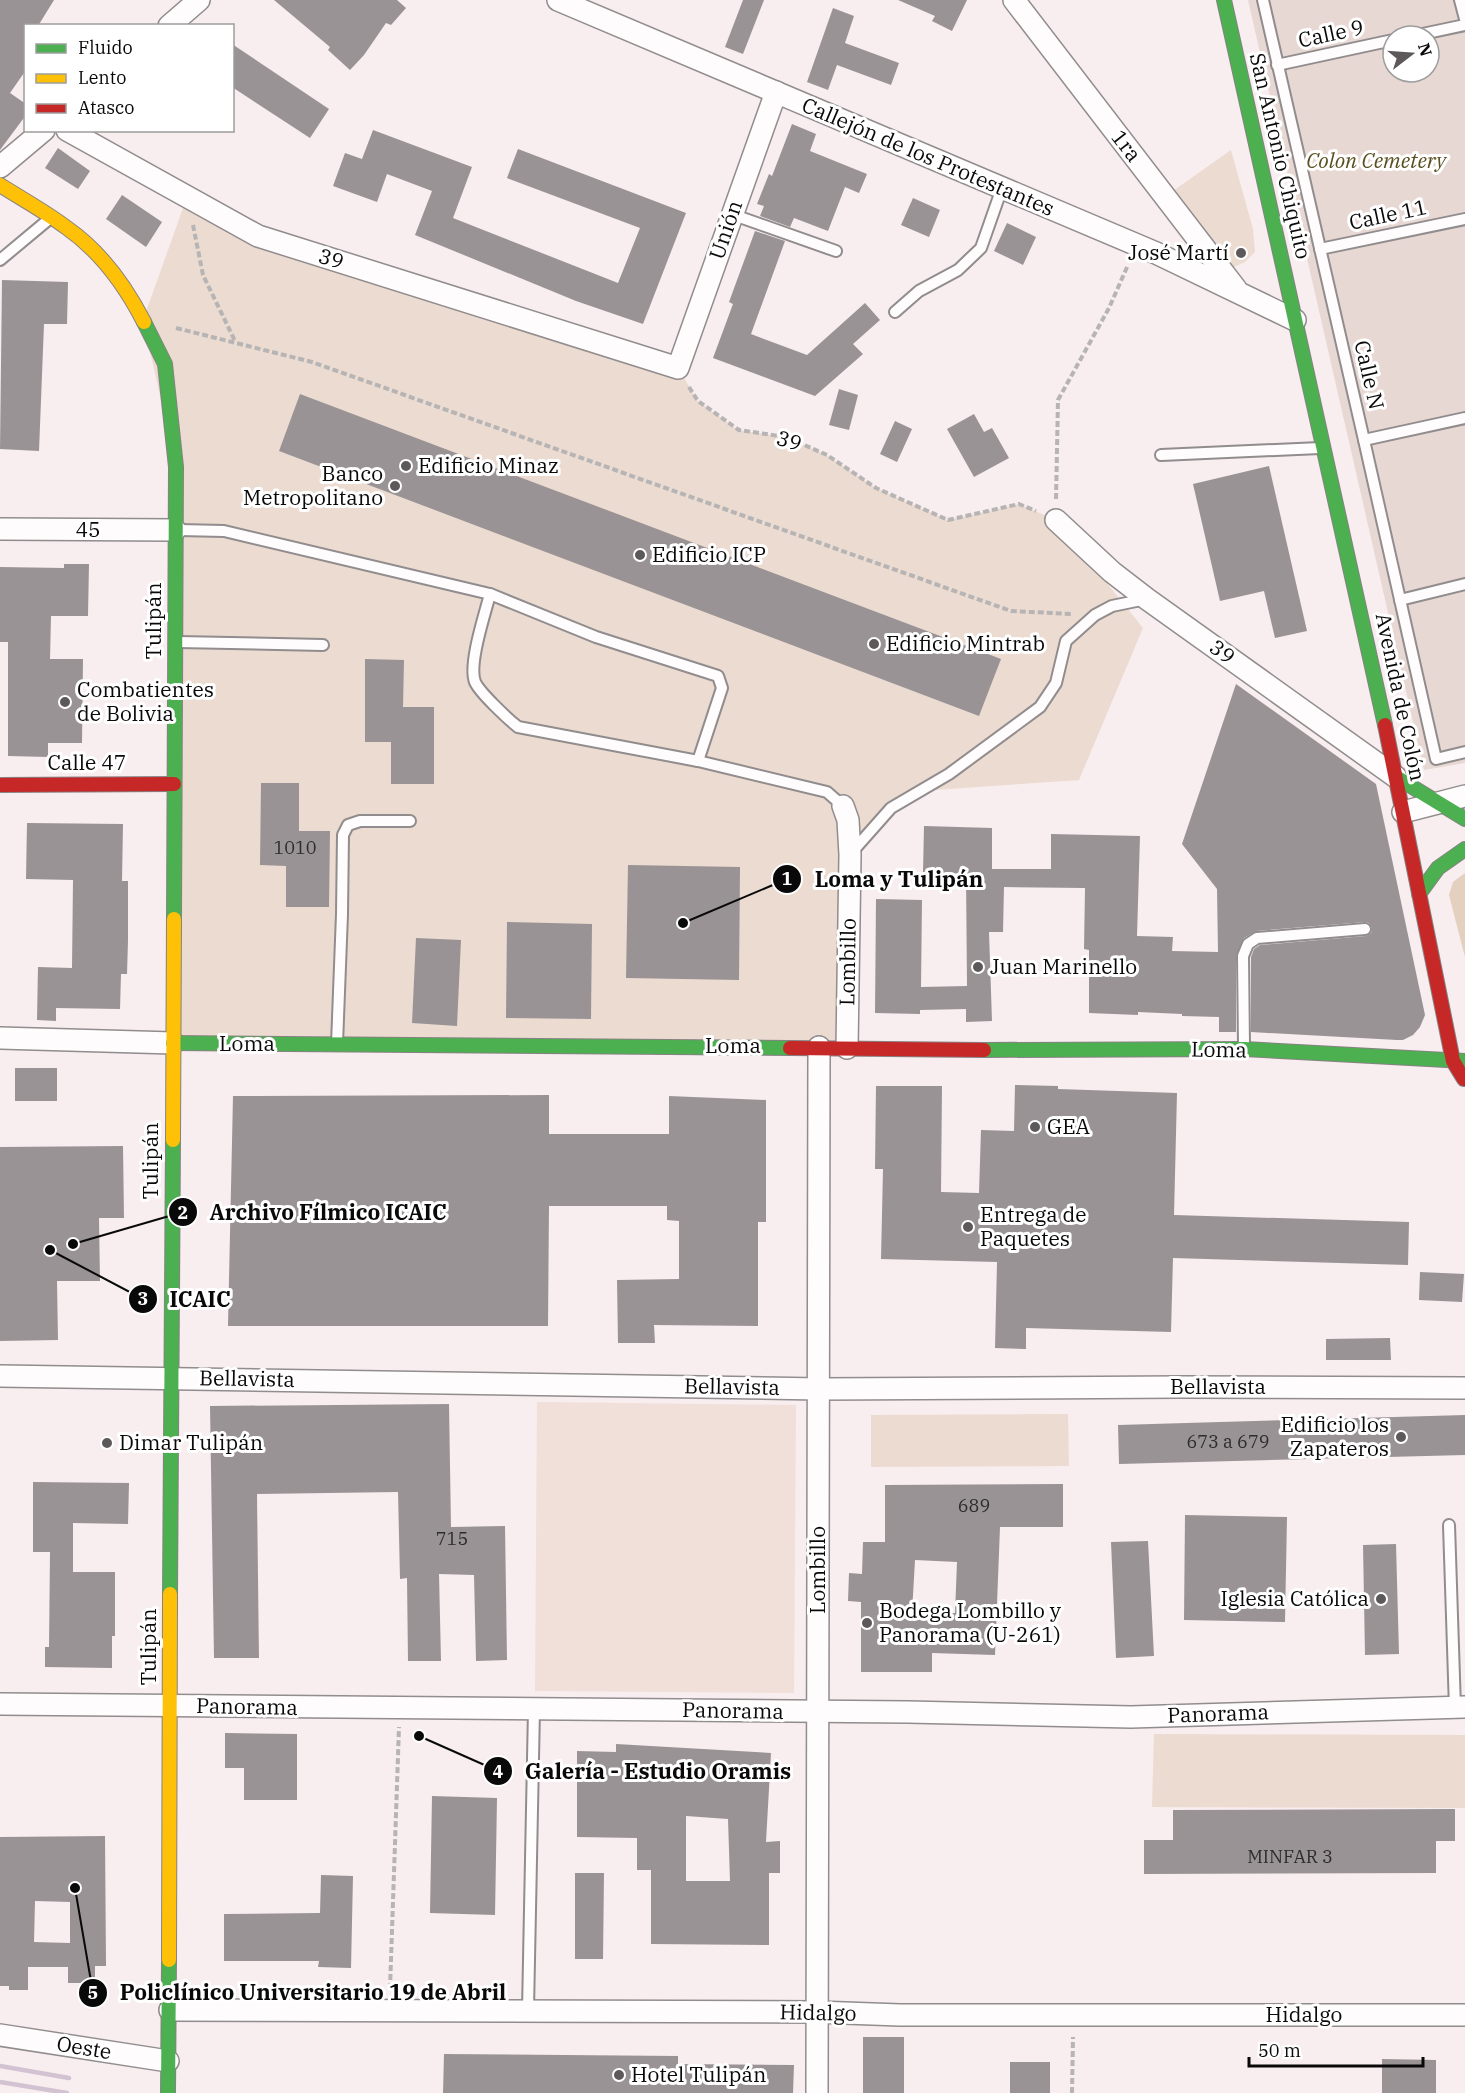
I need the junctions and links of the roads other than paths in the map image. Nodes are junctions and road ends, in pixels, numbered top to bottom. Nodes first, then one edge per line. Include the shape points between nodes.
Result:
1 (199, 0) edge
2 (558, 0) edge
3 (1014, 0) edge
4 (1224, 0) edge
5 (1263, 0) edge
6 (1460, 0) edge
7 (1465, 20) edge
8 (171, 24) edge
9 (1465, 25) edge
10 (1441, 30) edge
11 (1381, 43) edge
12 (1277, 65) junction
13 (776, 92) junction
14 (42, 132) edge
15 (72, 132) edge
16 (0, 167) edge
17 (0, 185) edge
18 (1002, 188) junction
19 (731, 214) junction
20 (51, 217) junction
21 (1465, 219) edge
22 (1320, 249) junction
23 (836, 251) dead end
24 (0, 260) edge
25 (1239, 292) junction
26 (895, 312) dead end
27 (1295, 320) junction
28 (678, 368) joint
29 (1465, 418) edge
30 (1364, 440) junction
31 (1323, 448) junction
32 (1161, 455) dead end
33 (1056, 520) road end
34 (0, 529) edge
35 (175, 530) junction
36 (1465, 584) edge
37 (490, 594) junction
38 (1147, 599) junction
39 (1400, 600) junction
40 (175, 642) junction
41 (323, 645) dead end
42 (1465, 752) edge
43 (698, 761) junction
44 (1396, 777) junction
45 (174, 784) junction
46 (0, 785) edge
47 (1465, 796) edge
48 (1439, 803) junction
49 (843, 806) joint
50 (1403, 812) junction
51 (1465, 819) edge
52 (410, 821) dead end
53 (1465, 849) edge
54 (850, 855) junction
55 (1419, 894) junction
56 (1365, 929) dead end
57 (0, 1038) edge
58 (173, 1043) junction
59 (337, 1044) junction
60 (819, 1047) junction
61 (847, 1048) junction
62 (1244, 1049) junction
63 (1459, 1061) edge
64 (1465, 1082) edge
65 (0, 1376) edge
66 (172, 1378) junction
67 (1465, 1388) edge
68 (820, 1389) junction
69 (1449, 1525) dead end
70 (0, 1704) edge
71 (170, 1706) junction
72 (1460, 1708) edge
73 (534, 1709) junction
74 (818, 1712) junction
75 (170, 2010) junction
76 (528, 2010) junction
77 (817, 2012) junction
78 (1465, 2015) edge
79 (0, 2035) edge
80 (168, 2061) junction
81 (168, 2093) edge
82 (817, 2093) edge

1 - 8 street
2 - 13 street, Callejón de los Protestantes
3 - 25 street, 1ra
4 - 27 street, San Antonio Chiquito
5 - 12 lane, Calle N
6 - 7 lane
9 - 10 lane
11 - 12 lane, Calle 9
12 - 22 lane, Calle N
13 - 18 street, Callejón de los Protestantes
13 - 19 street, Unión
14 - 16 street
15 - 28 street, 39 via 258,236
17 - 20 street, Tulipán
18 - 25 street, Callejón de los Protestantes
18 - 26 lane via 981,248 958,270 919,291
19 - 23 lane
19 - 28 street, Unión
20 - 24 lane
20 - 35 street, Tulipán via 106,264 140,314 165,364 176,467
21 - 22 lane, Calle 11
22 - 30 lane, Calle N
25 - 27 street, Callejón de los Protestantes
27 - 31 street, Avenida de Colón
29 - 30 lane
30 - 39 lane, Calle N
31 - 32 lane
31 - 44 street, Avenida de Colón
33 - 38 street, 39
34 - 35 street, 45
35 - 37 lane via 224,531
35 - 40 street, Tulipán
36 - 39 lane
37 - 43 lane via 596,637 718,676 722,688
37 - 43 lane via 473,666 476,684 518,727
38 - 44 street, 39
38 - 54 lane via 1112,606 1095,615 1066,641 1056,683 1040,707 949,774 891,808
39 - 42 lane, Calle N via 1436,759
40 - 41 lane
40 - 45 street, Tulipán
43 - 49 lane via 827,792
44 - 48 street, 39
44 - 50 street, Avenida de Colón
45 - 46 street, Calle 47
45 - 58 street, Tulipán
47 - 48 street
48 - 50 street
48 - 51 street, 39
49 - 54 street, Lombillo
50 - 55 street, Avenida de Colón
52 - 59 lane via 360,820 348,825 343,835
53 - 55 street via 1432,873
54 - 61 street, Lombillo
55 - 63 street, Avenida de Colón
56 - 62 lane via 1257,938 1248,944 1243,956
57 - 58 street, Loma
58 - 59 street, Loma
58 - 66 street, Tulipán
59 - 60 street, Loma
60 - 61 street, Loma
60 - 68 street, Lombillo
61 - 62 street, Loma
62 - 63 street, Loma
63 - 64 street, Avenida de Colón
65 - 66 street, Bellavista
66 - 68 street, Bellavista
66 - 71 street, Tulipán
67 - 68 street, Bellavista
68 - 74 street, Lombillo
69 - 72 lane
70 - 71 street, Panorama
71 - 73 street, Panorama
71 - 75 street, Tulipán
72 - 74 street, Panorama via 1131,1717
73 - 74 street, Panorama
73 - 76 lane
74 - 77 street, Lombillo
75 - 76 street, Hidalgo
75 - 80 street, Tulipán
76 - 77 street, Hidalgo
77 - 78 street, Hidalgo
77 - 82 street, Lombillo
79 - 80 street, Oeste
80 - 81 street, Tulipán

